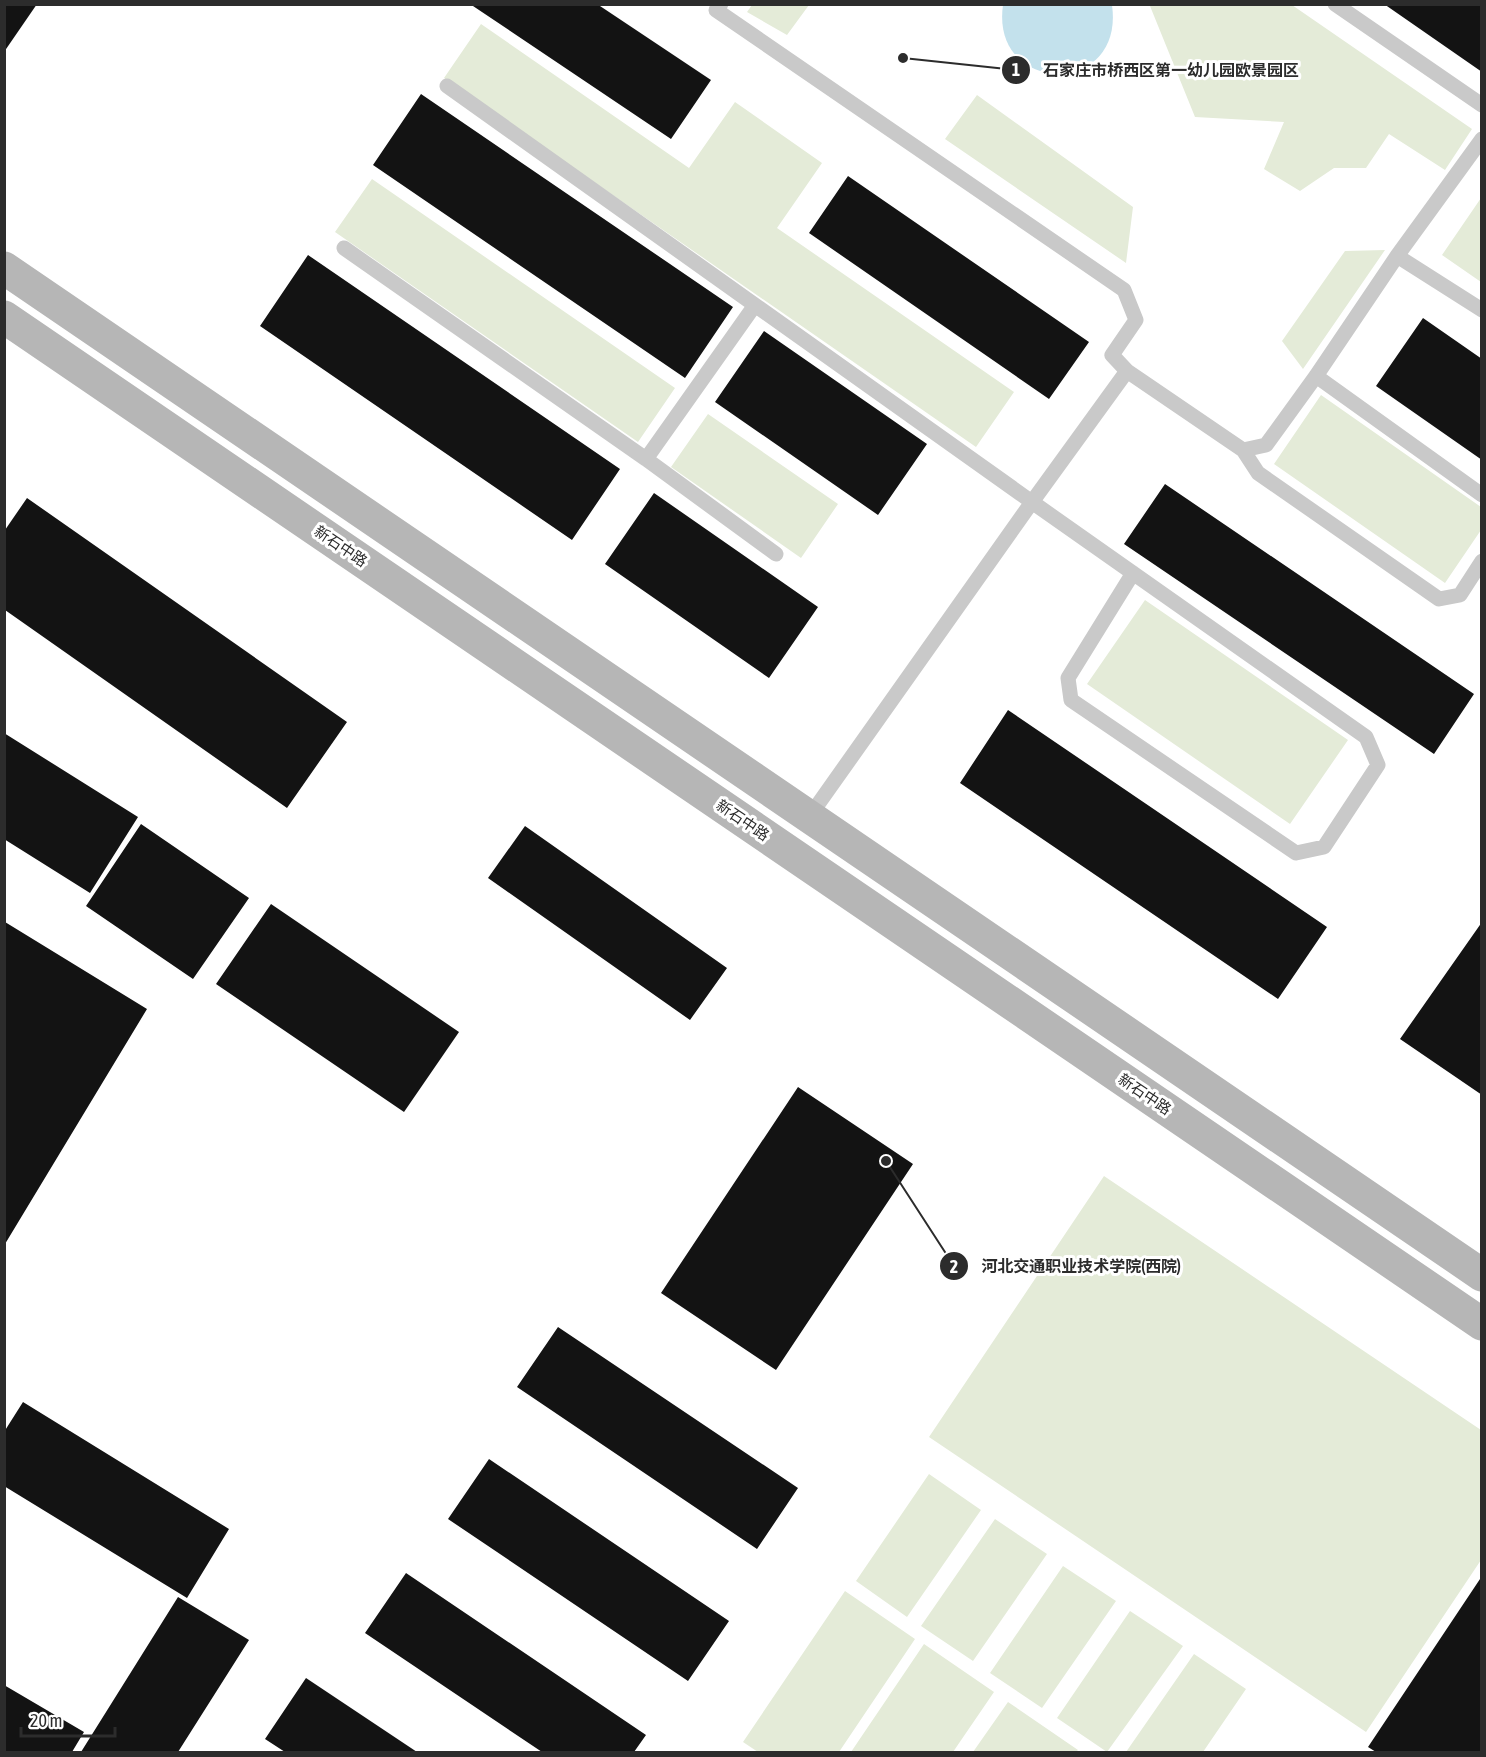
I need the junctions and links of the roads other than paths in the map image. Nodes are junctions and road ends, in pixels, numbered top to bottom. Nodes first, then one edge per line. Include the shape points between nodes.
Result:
1 (1335, 4) edge
2 (715, 6) edge
3 (447, 86) dead end
4 (1482, 105) edge
5 (1482, 139) edge
6 (344, 248) dead end
7 (1397, 256) junction
8 (4, 268) edge
9 (755, 305) junction
10 (1482, 310) edge
11 (4, 317) edge
12 (1127, 370) junction
13 (1316, 376) junction
14 (1243, 450) junction
15 (646, 459) junction
16 (1482, 495) edge
17 (1032, 502) junction
18 (776, 554) dead end
19 (1482, 561) edge
20 (1133, 573) junction
21 (809, 817) junction
22 (1482, 1275) edge
23 (1482, 1324) edge

1 - 4 lane
2 - 12 lane via 1124,290 1136,320 1112,355
3 - 9 lane
5 - 7 lane
6 - 15 lane
7 - 10 lane
7 - 13 lane
8 - 21 main road
9 - 15 lane
9 - 17 lane
11 - 23 main road, 新石中路
12 - 14 lane
12 - 17 lane
13 - 14 lane via 1266,445
13 - 16 lane
14 - 19 lane via 1258,473 1439,598 1460,595
15 - 18 lane
17 - 20 lane
17 - 21 lane
20 - 20 lane via 1366,736 1378,765 1324,847 1296,853 1071,700 1068,678
21 - 22 main road

